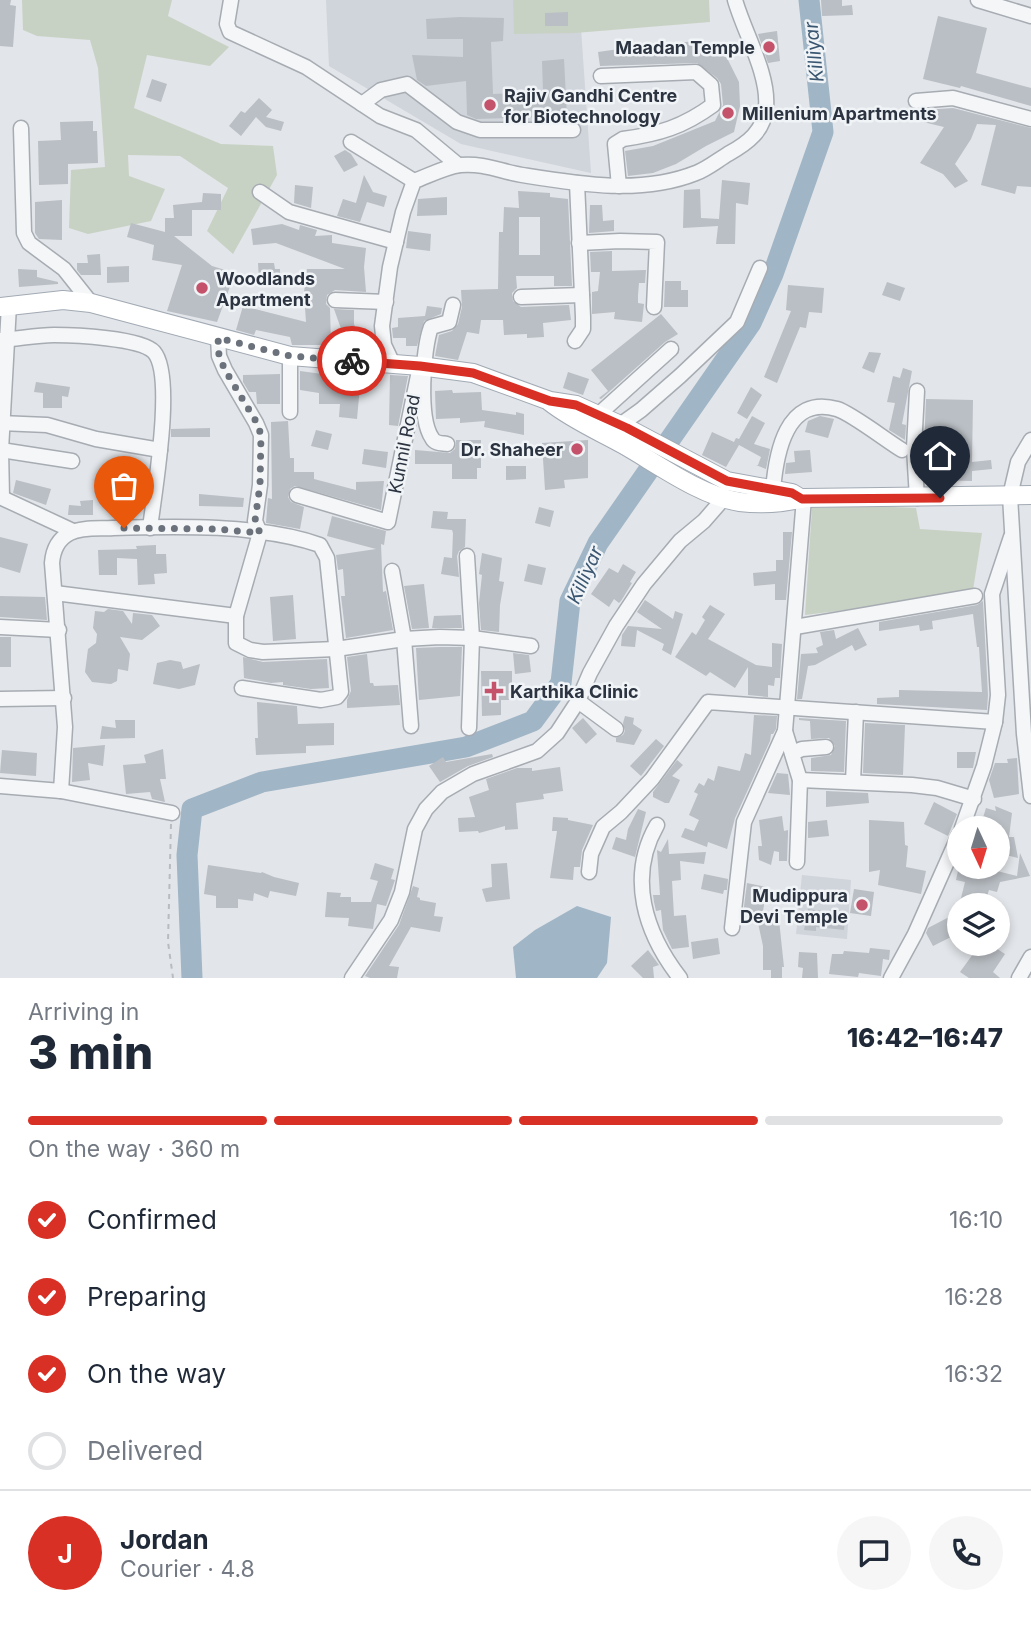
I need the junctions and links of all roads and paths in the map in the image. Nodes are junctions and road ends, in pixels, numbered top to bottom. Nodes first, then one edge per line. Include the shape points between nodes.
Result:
1 (231, 0) edge
2 (735, 0) edge
3 (978, 0) edge
4 (1031, 16) edge
5 (601, 76) dead end
6 (916, 101) dead end
7 (362, 104) junction
8 (1031, 119) edge
9 (21, 128) dead end
10 (573, 130) dead end
11 (351, 142) dead end
12 (458, 165) junction
13 (414, 181) junction
14 (577, 183) junction
15 (619, 186) junction
16 (260, 192) dead end
17 (396, 242) junction
18 (579, 243) junction
19 (760, 268) dead end
20 (582, 295) junction
21 (521, 297) dead end
22 (335, 300) dead end
23 (386, 302) junction
24 (91, 303) junction
25 (453, 305) dead end
26 (4, 306) edge
27 (654, 307) dead end
28 (218, 338) junction
29 (4, 340) edge
30 (575, 341) dead end
31 (671, 349) dead end
32 (290, 356) junction
33 (393, 364) junction
34 (421, 366) junction
35 (918, 391) dead end
36 (550, 401) junction
37 (290, 412) dead end
38 (598, 415) junction
39 (2, 423) edge
40 (621, 431) junction
41 (1031, 440) edge
42 (447, 444) dead end
43 (1, 450) edge
44 (160, 450) junction
45 (902, 450) dead end
46 (72, 461) dead end
47 (773, 490) junction
48 (721, 491) junction
49 (297, 495) dead end
50 (1031, 495) edge
51 (1010, 496) junction
52 (1, 497) edge
53 (803, 498) junction
54 (917, 498) junction
55 (149, 528) junction
56 (73, 531) junction
57 (1013, 532) junction
58 (260, 533) junction
59 (467, 556) dead end
60 (392, 571) dead end
61 (55, 593) junction
62 (975, 596) dead end
63 (236, 615) junction
64 (0, 627) edge
65 (795, 627) junction
66 (59, 630) junction
67 (472, 638) junction
68 (404, 639) junction
69 (531, 646) dead end
70 (336, 649) junction
71 (242, 688) dead end
72 (64, 698) junction
73 (0, 699) edge
74 (578, 701) junction
75 (786, 706) junction
76 (856, 712) junction
77 (995, 722) junction
78 (411, 726) dead end
79 (469, 728) dead end
80 (615, 729) dead end
81 (785, 732) junction
82 (1027, 734) edge
83 (827, 747) dead end
84 (792, 753) junction
85 (800, 780) junction
86 (853, 782) junction
87 (0, 786) edge
88 (61, 791) junction
89 (1031, 796) edge
90 (974, 799) junction
91 (172, 813) joint
92 (967, 816) edge
93 (657, 825) dead end
94 (797, 862) dead end
95 (947, 862) edge
96 (589, 872) dead end
97 (733, 928) dead end
98 (1031, 957) edge
99 (173, 978) edge
100 (352, 978) edge
101 (680, 978) edge
102 (888, 978) edge
103 (1019, 978) edge

1 - 7 street via 230,32 306,67
2 - 15 street via 765,88 762,125 743,146 696,173
3 - 4 street
5 - 15 street via 696,72 711,85 713,105 699,116 677,128 615,144
6 - 8 street via 953,98
7 - 10 street via 381,90 407,84 457,122 480,130
7 - 12 street via 416,130
9 - 24 street via 24,233 29,243 64,269
11 - 13 street
12 - 13 street
12 - 14 street via 492,166 514,174
13 - 17 street
14 - 15 street
14 - 18 street
16 - 17 street via 289,212
17 - 23 street
18 - 20 street
18 - 27 street via 657,242
19 - 40 street via 737,322
20 - 21 street
20 - 30 street via 583,329
22 - 23 street
23 - 33 street via 384,345
24 - 26 main road via 63,300
24 - 28 main road
25 - 34 street via 449,322 432,327
26 - 29 street
28 - 32 main road
28 - 58 street via 225,370 261,435 255,521
29 - 39 street
29 - 44 street via 54,335 108,338 153,352 163,381
31 - 38 street
32 - 33 main road
32 - 37 street
33 - 34 main road
34 - 36 main road via 473,373
34 - 42 street via 431,438
34 - 49 street, Kunnil Road via 388,522
35 - 54 street
36 - 38 main road
36 - 40 main road via 570,418
38 - 40 main road
39 - 43 street
39 - 44 street via 47,425
40 - 48 main road
41 - 51 street via 1018,462
43 - 46 street
43 - 52 street
44 - 55 street
45 - 47 street via 838,409 804,411 792,419 785,433
47 - 48 main road
47 - 53 main road
48 - 53 main road via 740,502
48 - 74 street via 704,522 680,541 644,584 616,626
50 - 51 main road
51 - 54 main road
51 - 57 street
52 - 56 street
53 - 54 main road
53 - 65 street
55 - 56 street
55 - 58 street
56 - 61 street via 53,553
57 - 77 street via 992,594 998,695
57 - 82 street
58 - 63 street
58 - 70 street via 320,545 327,558
59 - 67 street
60 - 68 street
61 - 63 street
61 - 66 street
62 - 65 street
63 - 70 street via 236,643 250,650
64 - 66 street
65 - 75 street
66 - 72 street
67 - 68 street
67 - 69 street
67 - 79 street
68 - 70 street
68 - 78 street
70 - 71 street via 341,686 337,697 321,700
72 - 73 street
72 - 88 street
74 - 80 street
74 - 100 street via 557,733 537,751 473,774 442,792 426,808 415,829 391,920
75 - 76 street
75 - 81 street
75 - 96 street via 708,702 652,779 603,827
76 - 77 street
76 - 86 street
77 - 90 street
81 - 84 street
81 - 97 street via 744,822
82 - 89 street
83 - 84 street
84 - 85 street
85 - 86 street
85 - 94 street
86 - 90 street via 937,788
87 - 88 street
88 - 91 street
90 - 92 street
91 - 99 path via 168,942
93 - 101 street via 642,860 646,912 650,929
95 - 102 street via 915,934
98 - 103 street

